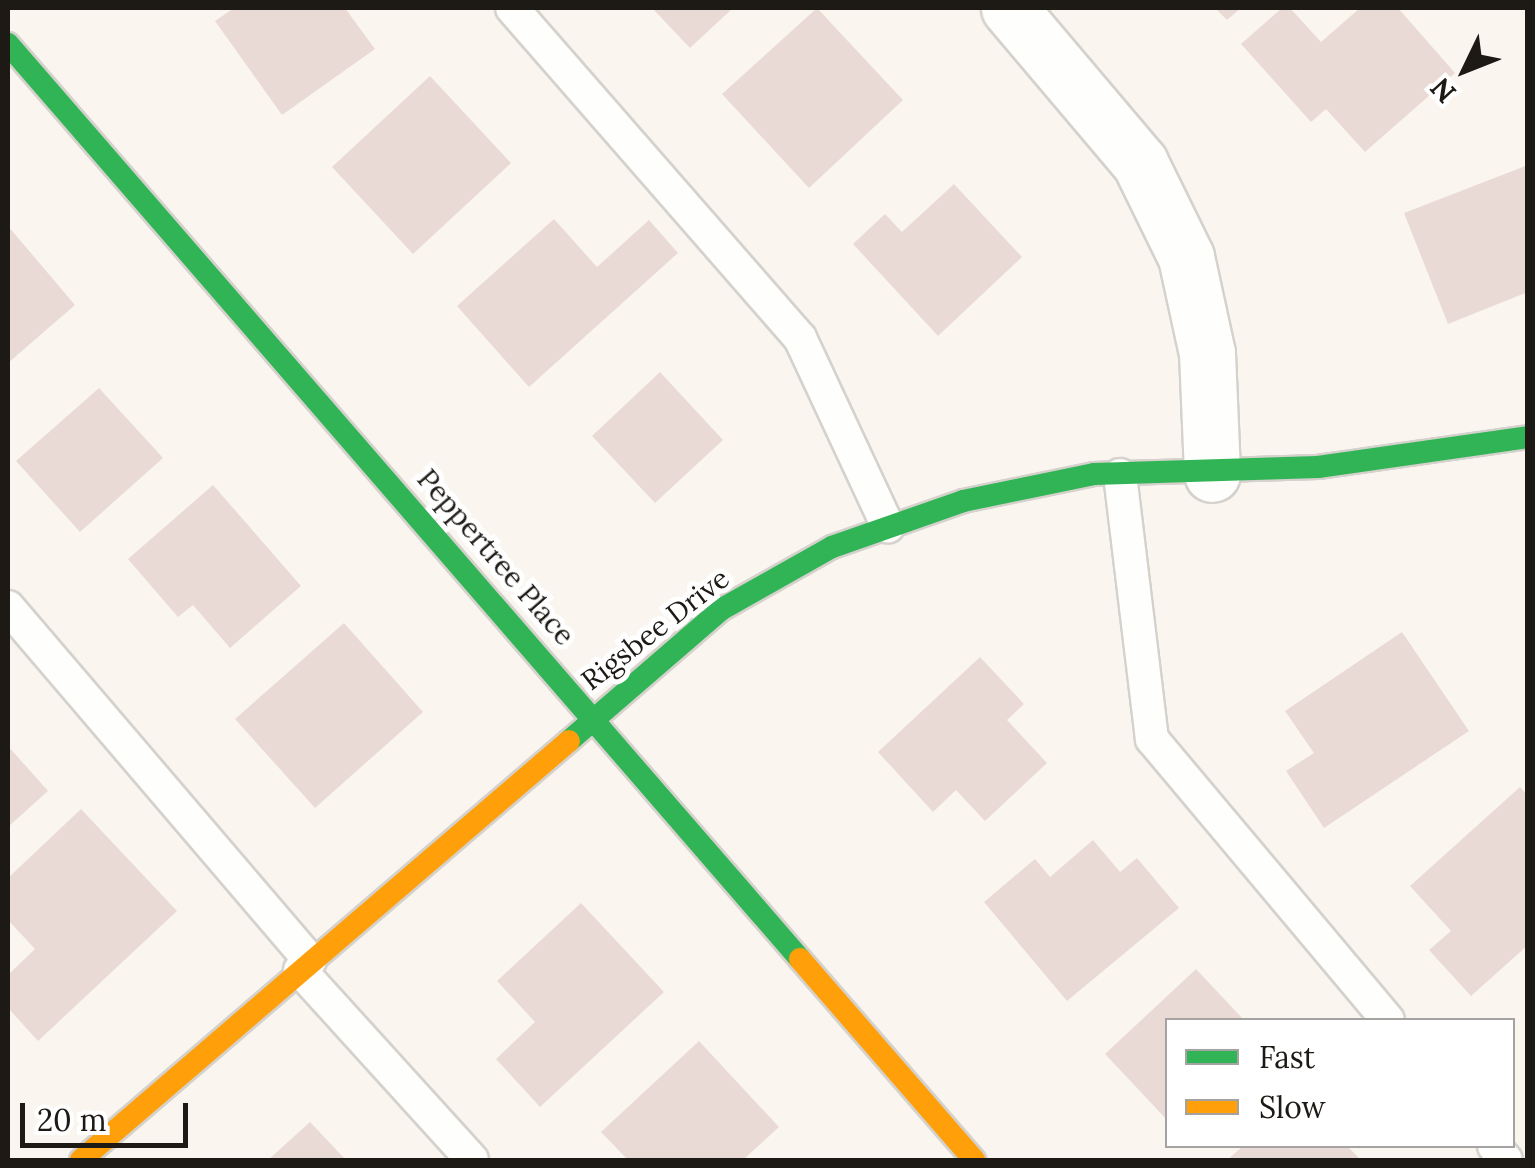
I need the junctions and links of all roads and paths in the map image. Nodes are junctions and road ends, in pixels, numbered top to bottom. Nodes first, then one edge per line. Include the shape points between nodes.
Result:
1 (512, 8) edge
2 (1009, 8) edge
3 (8, 44) edge
4 (1525, 444) edge
5 (1212, 474) junction
6 (1120, 475) junction
7 (888, 527) junction
8 (8, 608) edge
9 (594, 714) junction
10 (305, 966) junction
11 (1386, 1018) edge
12 (82, 1160) edge
13 (472, 1160) edge
14 (974, 1160) edge

1 - 7 lane via 800,338
2 - 5 street via 1140,162 1186,257 1207,353
3 - 9 street, Peppertree Place
4 - 5 street, Rigsbee Drive
5 - 6 street, Rigsbee Drive
6 - 7 street, Rigsbee Drive via 962,502
6 - 11 lane via 1152,739
7 - 9 street, Rigsbee Drive via 832,547 722,609
8 - 10 lane
9 - 10 street, Rigsbee Drive
9 - 14 street, Peppertree Place
10 - 12 street, Rigsbee Drive
10 - 13 lane

